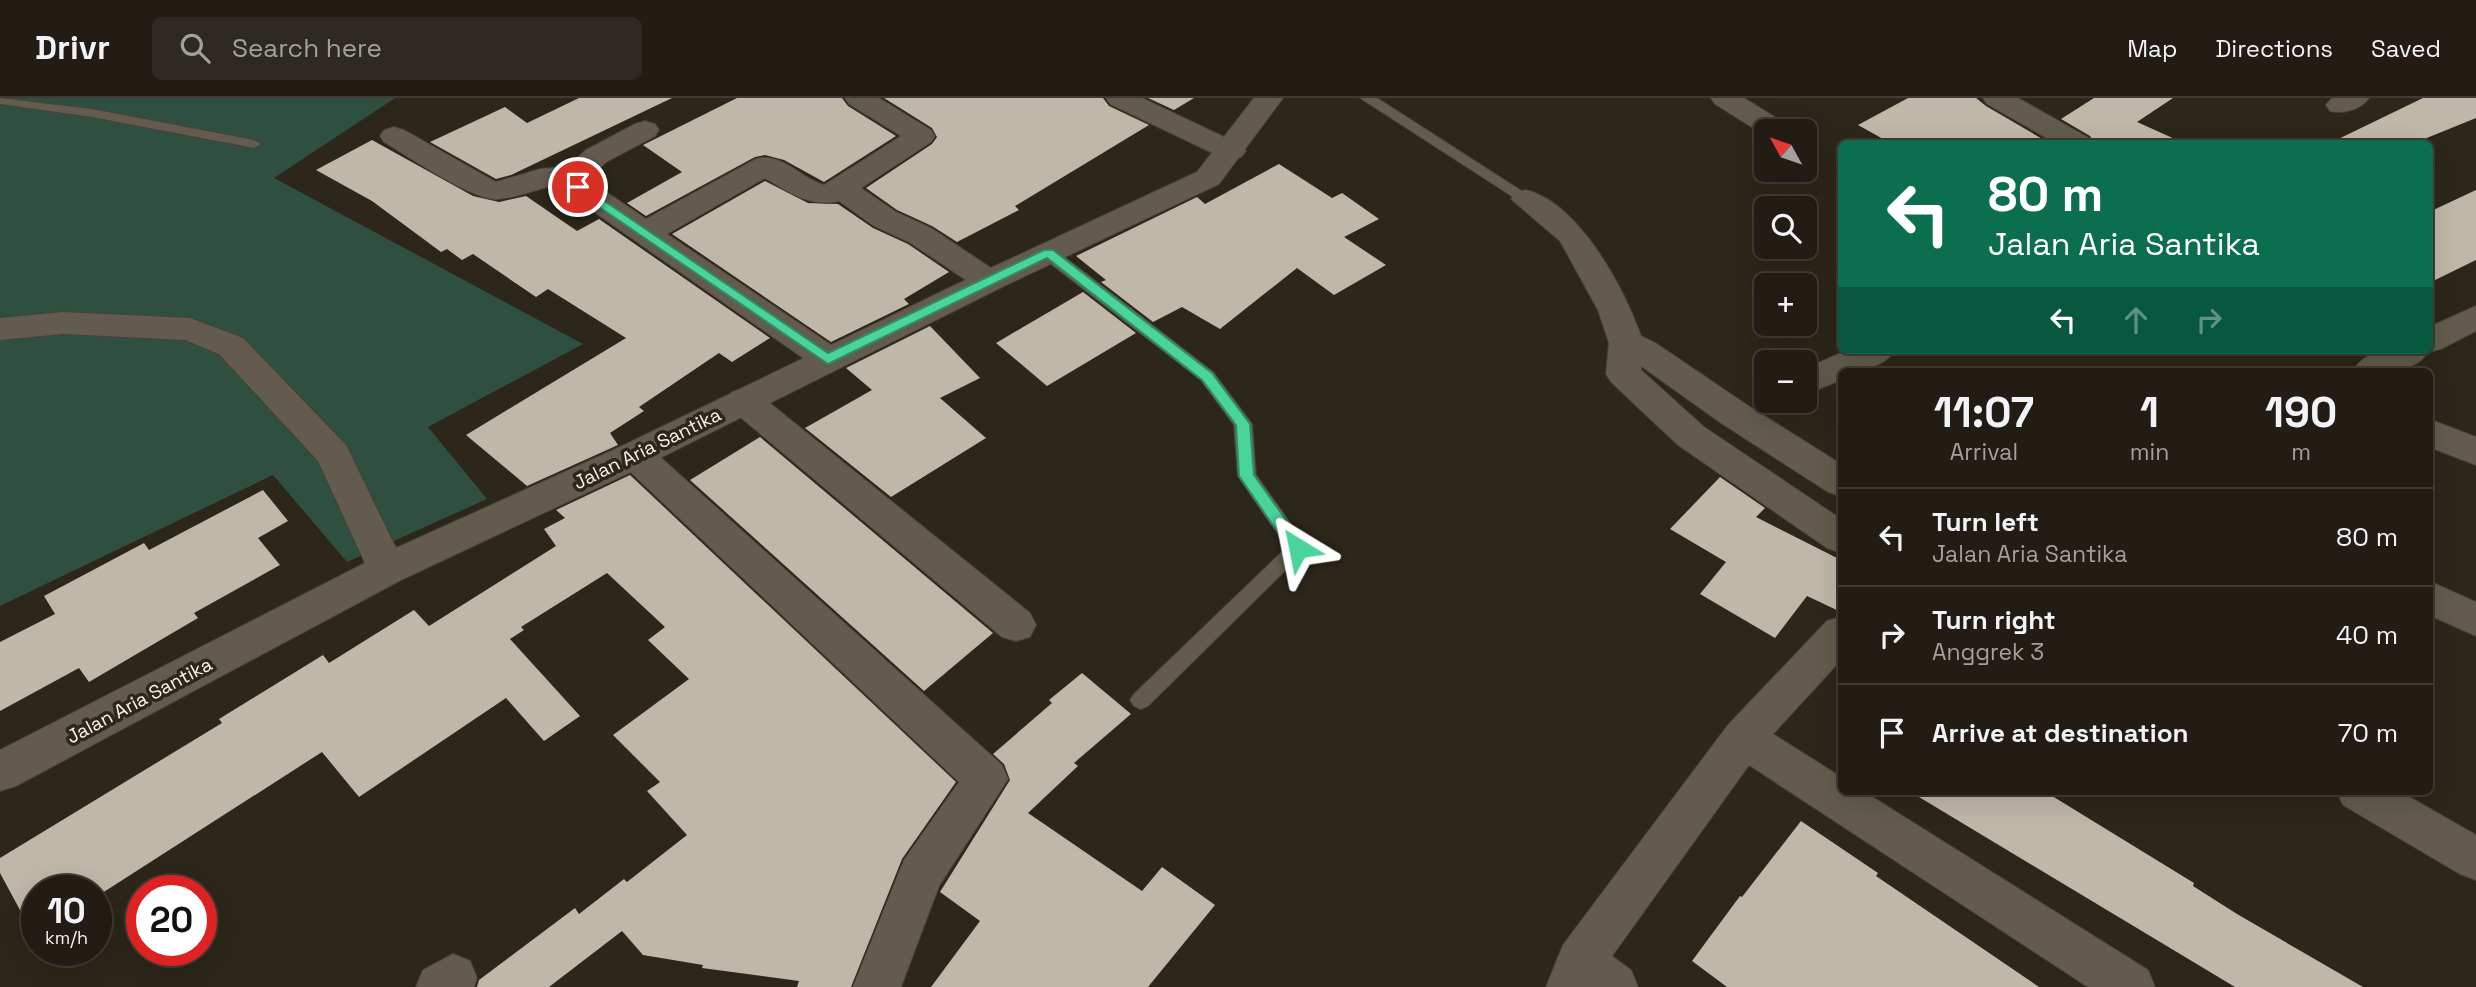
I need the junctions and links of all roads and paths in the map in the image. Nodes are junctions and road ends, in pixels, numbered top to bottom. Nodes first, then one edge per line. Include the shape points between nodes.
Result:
1 (859, 98) edge
2 (1120, 98) edge
3 (1269, 98) edge
4 (1367, 98) edge
5 (1725, 98) edge
6 (1997, 98) edge
7 (0, 100) edge
8 (1758, 119) edge
9 (645, 130) dead end
10 (394, 136) dead end
11 (2072, 140) edge
12 (254, 144) dead end
13 (1231, 151) junction
14 (578, 174) junction
15 (844, 186) junction
16 (1526, 199) joint
17 (645, 233) junction
18 (1048, 253) junction
19 (989, 281) junction
20 (2476, 317) edge
21 (0, 329) edge
22 (2433, 339) edge
23 (1626, 344) junction
24 (1869, 354) edge
25 (2404, 354) edge
26 (828, 359) junction
27 (2376, 368) edge
28 (1817, 377) edge
29 (744, 401) junction
30 (1754, 405) edge
31 (1734, 414) junction
32 (2433, 434) edge
33 (1691, 436) junction
34 (2476, 452) edge
35 (635, 455) junction
36 (1838, 480) edge
37 (1838, 536) edge
38 (387, 569) junction
39 (2433, 599) edge
40 (2476, 620) edge
41 (1016, 625) dead end
42 (1838, 635) edge
43 (1140, 700) dead end
44 (1743, 738) junction
45 (0, 772) edge
46 (2366, 795) edge
47 (2476, 859) edge
48 (1588, 978) edge
49 (877, 987) edge
50 (2131, 987) edge

1 - 15 street via 921,136
2 - 13 street
3 - 13 street, Jalan Aria Santika
4 - 16 lane
5 - 8 street
6 - 11 street
7 - 12 lane
9 - 14 street via 596,156
10 - 14 street via 497,191 540,177
13 - 18 street, Jalan Aria Santika via 1208,178
14 - 17 street via 578,187
15 - 17 street via 823,194 766,165
15 - 19 street via 851,198 920,235
16 - 23 street via 1572,235 1615,310
17 - 26 street
18 - 19 street, Jalan Aria Santika
18 - 43 lane via 1207,376 1243,424 1247,476 1298,548
19 - 26 street, Jalan Aria Santika
20 - 22 street
21 - 38 street via 64,323 190,330 231,346 333,454
23 - 31 street via 1645,352
23 - 33 street via 1623,374
24 - 28 street
25 - 27 street
26 - 29 street, Jalan Aria Santika
29 - 35 street, Jalan Aria Santika
29 - 41 street
30 - 31 street
31 - 33 street
31 - 36 street
32 - 34 street
33 - 37 street
35 - 38 street, Jalan Aria Santika
35 - 49 street via 986,779 920,875
38 - 45 street, Jalan Aria Santika
39 - 40 street
42 - 44 street
44 - 48 street
44 - 50 street
46 - 47 street

